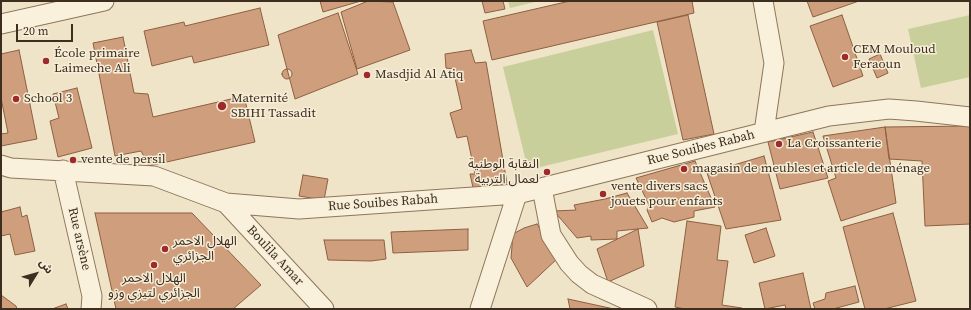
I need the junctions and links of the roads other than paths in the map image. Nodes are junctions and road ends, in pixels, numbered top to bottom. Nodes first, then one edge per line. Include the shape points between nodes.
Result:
1 (104, 1) edge
2 (763, 1) edge
3 (29, 9) edge
4 (1, 24) edge
5 (970, 118) edge
6 (764, 132) junction
7 (1, 165) edge
8 (64, 170) junction
9 (542, 188) junction
10 (517, 194) junction
11 (226, 203) junction
12 (91, 309) edge
13 (324, 309) edge
14 (480, 309) edge
15 (647, 309) edge

1 - 3 street
2 - 6 street via 774,63
3 - 4 street
5 - 6 street, Rue Souibes Rabah via 889,110 829,116
6 - 9 street, Rue Souibes Rabah
7 - 8 street, Rue Souibes Rabah via 11,168
8 - 11 street, Rue Souibes Rabah via 154,176
8 - 12 street, Rue arsène via 92,296
9 - 10 street, Rue Souibes Rabah
9 - 15 street via 552,235 569,263 592,284
10 - 11 street, Rue Souibes Rabah via 299,209
10 - 14 street
11 - 13 street, Boulila Amar

